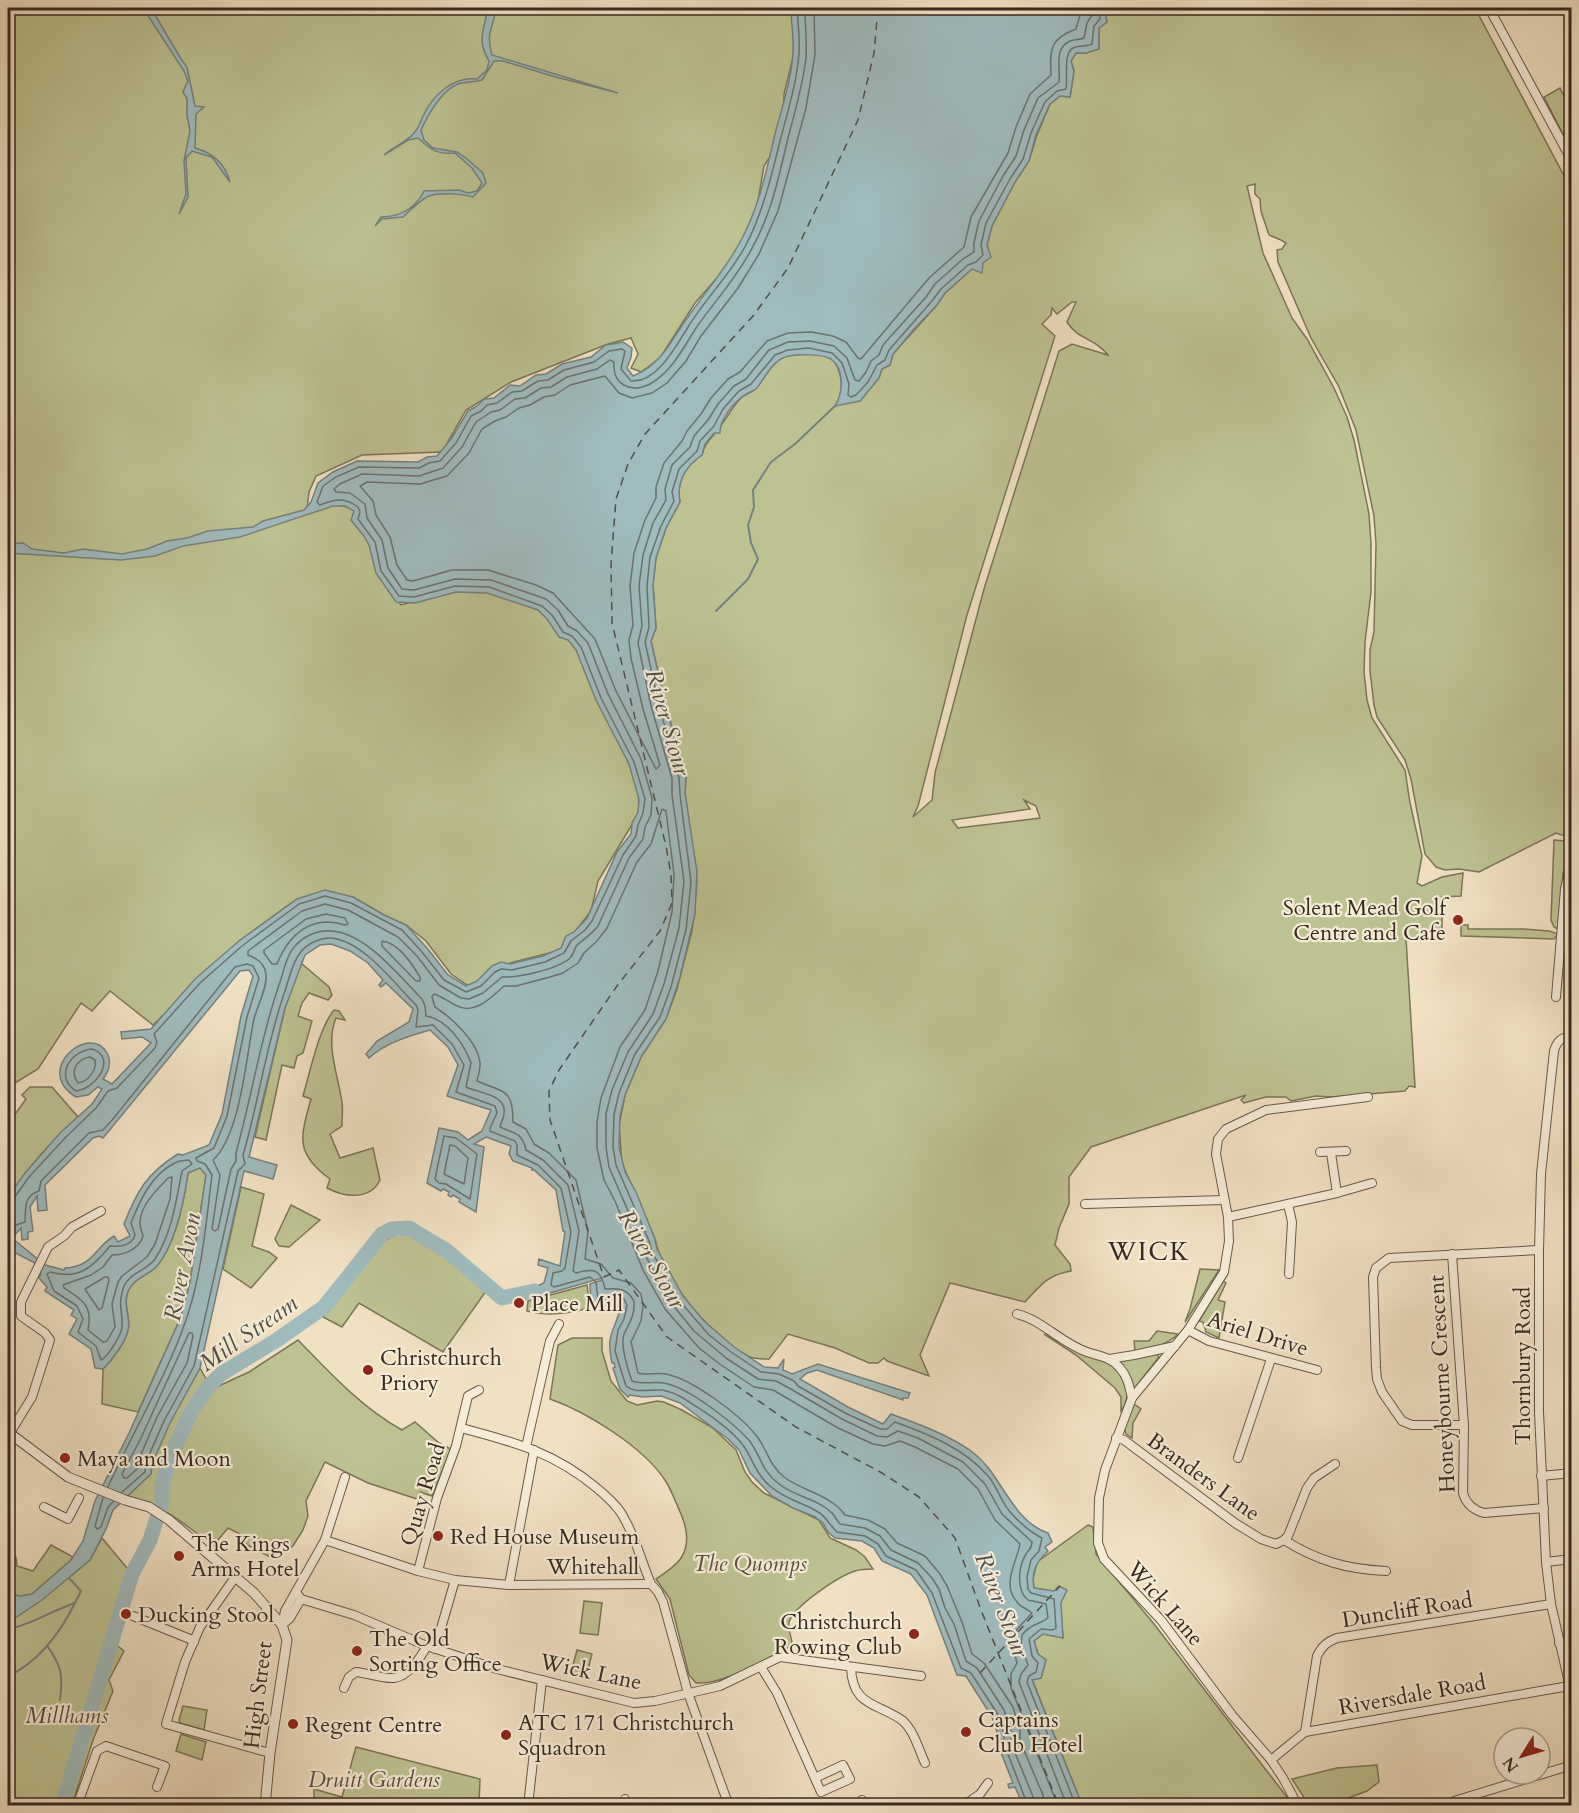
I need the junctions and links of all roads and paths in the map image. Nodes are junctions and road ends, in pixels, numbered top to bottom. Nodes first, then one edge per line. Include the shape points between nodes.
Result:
1 (1488, 8) edge
2 (1572, 161) edge
3 (1572, 860) edge
4 (1562, 924) junction
5 (1572, 924) edge
6 (1556, 997) dead end
7 (1568, 1037) edge
8 (1368, 1097) dead end
9 (1346, 1150) dead end
10 (1320, 1152) dead end
11 (1331, 1153) junction
12 (1372, 1183) dead end
13 (1336, 1193) junction
14 (1224, 1200) junction
15 (1085, 1204) dead end
16 (1288, 1204) junction
17 (100, 1211) dead end
18 (1228, 1217) junction
19 (1539, 1250) junction
20 (1452, 1254) junction
21 (1289, 1274) dead end
22 (1017, 1314) dead end
23 (559, 1324) dead end
24 (1188, 1330) junction
25 (1176, 1346) junction
26 (1109, 1359) junction
27 (1271, 1359) junction
28 (1366, 1368) dead end
29 (1376, 1368) junction
30 (1317, 1370) dead end
31 (479, 1390) dead end
32 (1132, 1398) junction
33 (1464, 1425) junction
34 (461, 1428) junction
35 (9, 1432) edge
36 (1116, 1438) junction
37 (526, 1447) junction
38 (534, 1450) junction
39 (1238, 1458) dead end
40 (1335, 1464) dead end
41 (1572, 1473) edge
42 (1541, 1476) junction
43 (345, 1477) dead end
44 (82, 1491) junction
45 (44, 1507) dead end
46 (1544, 1508) junction
47 (325, 1540) junction
48 (1284, 1540) junction
49 (1572, 1559) edge
50 (1546, 1562) junction
51 (418, 1571) junction
52 (1386, 1571) dead end
53 (236, 1576) junction
54 (455, 1580) junction
55 (651, 1584) junction
56 (509, 1585) junction
57 (299, 1595) junction
58 (1551, 1604) junction
59 (133, 1616) dead end
60 (282, 1625) junction
61 (195, 1641) junction
62 (1572, 1642) edge
63 (1559, 1643) junction
64 (203, 1648) dead end
65 (431, 1648) junction
66 (761, 1667) junction
67 (850, 1667) junction
68 (921, 1676) dead end
69 (542, 1680) junction
70 (1569, 1686) junction
71 (344, 1688) dead end
72 (688, 1693) junction
73 (1572, 1696) edge
74 (1305, 1732) junction
75 (270, 1753) junction
76 (1271, 1760) junction
77 (926, 1763) dead end
78 (1572, 1765) edge
79 (815, 1778) dead end
80 (988, 1783) dead end
81 (156, 1787) dead end
82 (1454, 1801) dead end
83 (77, 1806) edge
84 (265, 1806) edge
85 (528, 1806) edge
86 (729, 1806) edge
87 (963, 1806) edge
88 (1298, 1806) edge

1 - 2 street
3 - 4 street
4 - 5 street
4 - 6 street
7 - 19 street, Thornbury Road via 1558,1041 1554,1051 1541,1174
8 - 14 street, Wick Lane via 1266,1110 1226,1129 1218,1139 1216,1154
9 - 11 street
10 - 11 street
11 - 13 street
12 - 13 street
13 - 16 street
14 - 15 street
14 - 18 street, Wick Lane
16 - 18 street
16 - 21 street via 1292,1222
17 - 35 street via 50,1245 21,1302 21,1316 50,1340 32,1397
18 - 24 street, Wick Lane via 1224,1272
19 - 20 street
19 - 42 street, Thornbury Road
20 - 29 street via 1389,1258 1376,1268
20 - 33 street, Honeybourne Crescent
22 - 26 street via 1029,1317 1084,1351
23 - 37 street via 550,1341
24 - 25 street, Wick Lane
24 - 27 street, Ariel Drive via 1209,1341
25 - 26 street
25 - 32 street, Wick Lane
26 - 32 street via 1125,1374
27 - 30 street, Ariel Drive
27 - 39 street
28 - 29 street
29 - 33 street via 1382,1392 1402,1421 1412,1425
31 - 34 street, Quay Road via 468,1396
32 - 36 street, Wick Lane
33 - 46 street, Honeybourne Crescent via 1463,1493 1470,1507 1484,1513
34 - 37 street, Quay Road
34 - 51 street, Quay Road
35 - 44 street
36 - 48 street, Branders Lane via 1124,1440 1235,1523 1268,1542
36 - 76 street, Wick Lane via 1099,1498 1101,1553 1161,1620
37 - 38 street, Quay Road
38 - 55 street, Quay Road via 578,1472 607,1497 625,1518
38 - 56 street
40 - 48 street, Branders Lane via 1314,1478 1307,1488
41 - 42 street
42 - 46 street, Thornbury Road
43 - 47 street
44 - 45 street via 68,1519
44 - 53 street via 97,1489 149,1507
46 - 50 street, Thornbury Road
47 - 51 street, Whitehall
47 - 57 street
48 - 52 street via 1342,1567
49 - 50 street
50 - 58 street, Thornbury Road
51 - 54 street, Whitehall
53 - 60 street
53 - 61 street via 200,1627
54 - 56 street, Whitehall
54 - 65 street
55 - 56 street, Whitehall
55 - 72 street, Whitehall via 663,1602
57 - 60 street via 290,1618
57 - 65 street, Wick Lane
58 - 63 street, Thornbury Road
58 - 74 street, Duncliff Road via 1328,1641 1317,1656
59 - 61 street
60 - 75 street, High Street via 287,1640
61 - 64 street
61 - 75 street via 166,1724
62 - 63 street
63 - 70 street, Thornbury Road
65 - 69 street, Wick Lane
65 - 71 street via 403,1674 393,1678 356,1672
66 - 67 street, Wick Lane via 780,1657
66 - 72 street, Wick Lane via 720,1686
66 - 79 street via 777,1693
67 - 68 street, Wick Lane
67 - 77 street via 863,1700 902,1720
69 - 72 street, Wick Lane via 634,1703
69 - 85 street
70 - 73 street, Thornbury Road
70 - 74 street, Riversdale Road
72 - 86 street, Whitehall
74 - 76 street, Riversdale Road
75 - 84 street, High Street
76 - 88 street, Wick Lane
78 - 82 street
80 - 87 street
81 - 83 street via 165,1766 106,1746 97,1752

